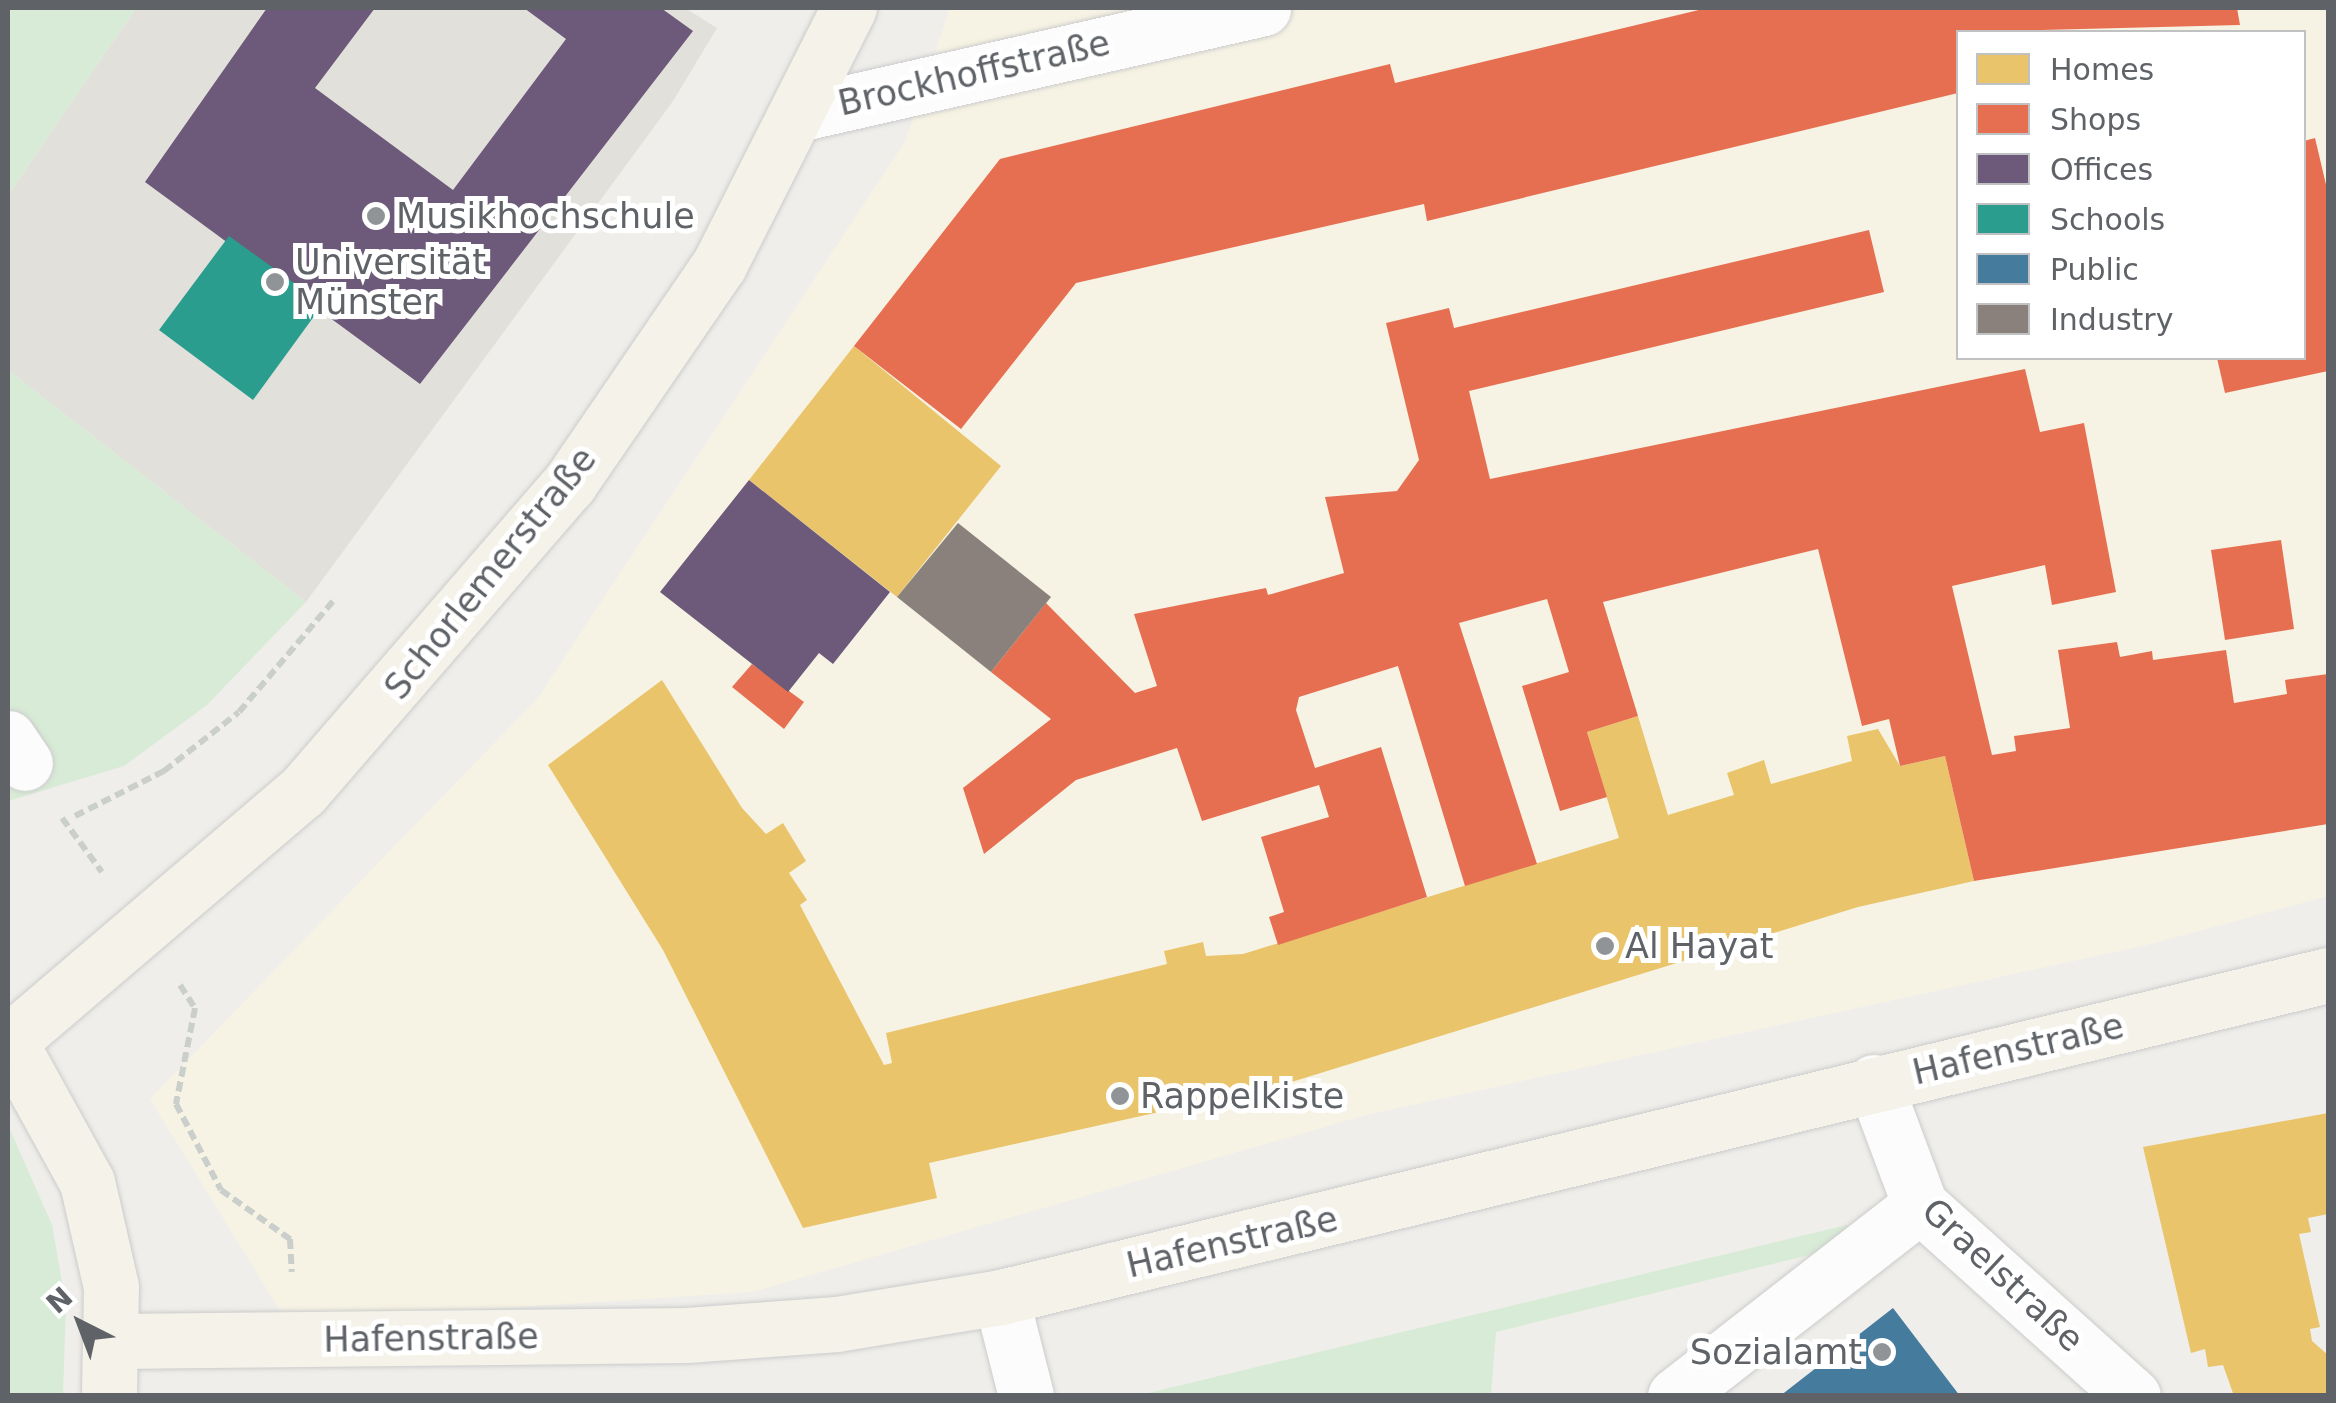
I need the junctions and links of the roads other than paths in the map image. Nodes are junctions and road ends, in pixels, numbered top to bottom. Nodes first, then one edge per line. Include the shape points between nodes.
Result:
1 (849, 8) edge
2 (1264, 8) edge
3 (802, 113) junction
4 (2328, 976) edge
5 (8, 1040) edge
6 (1874, 1082) junction
7 (1920, 1204) junction
8 (1001, 1297) junction
9 (112, 1341) junction
10 (108, 1396) edge
11 (1026, 1396) edge
12 (1675, 1396) edge
13 (2133, 1396) edge

1 - 3 main road, Schorlemerstraße
2 - 3 street, Brockhoffstraße
3 - 5 main road, Schorlemerstraße via 720,265 569,484 302,792
4 - 6 main road, Hafenstraße
5 - 9 main road via 87,1182 111,1287
6 - 7 street, Graelstraße
6 - 8 main road, Hafenstraße
7 - 12 street
7 - 13 street, Graelstraße
8 - 9 main road, Hafenstraße via 837,1324 687,1335
8 - 11 street
9 - 10 main road

